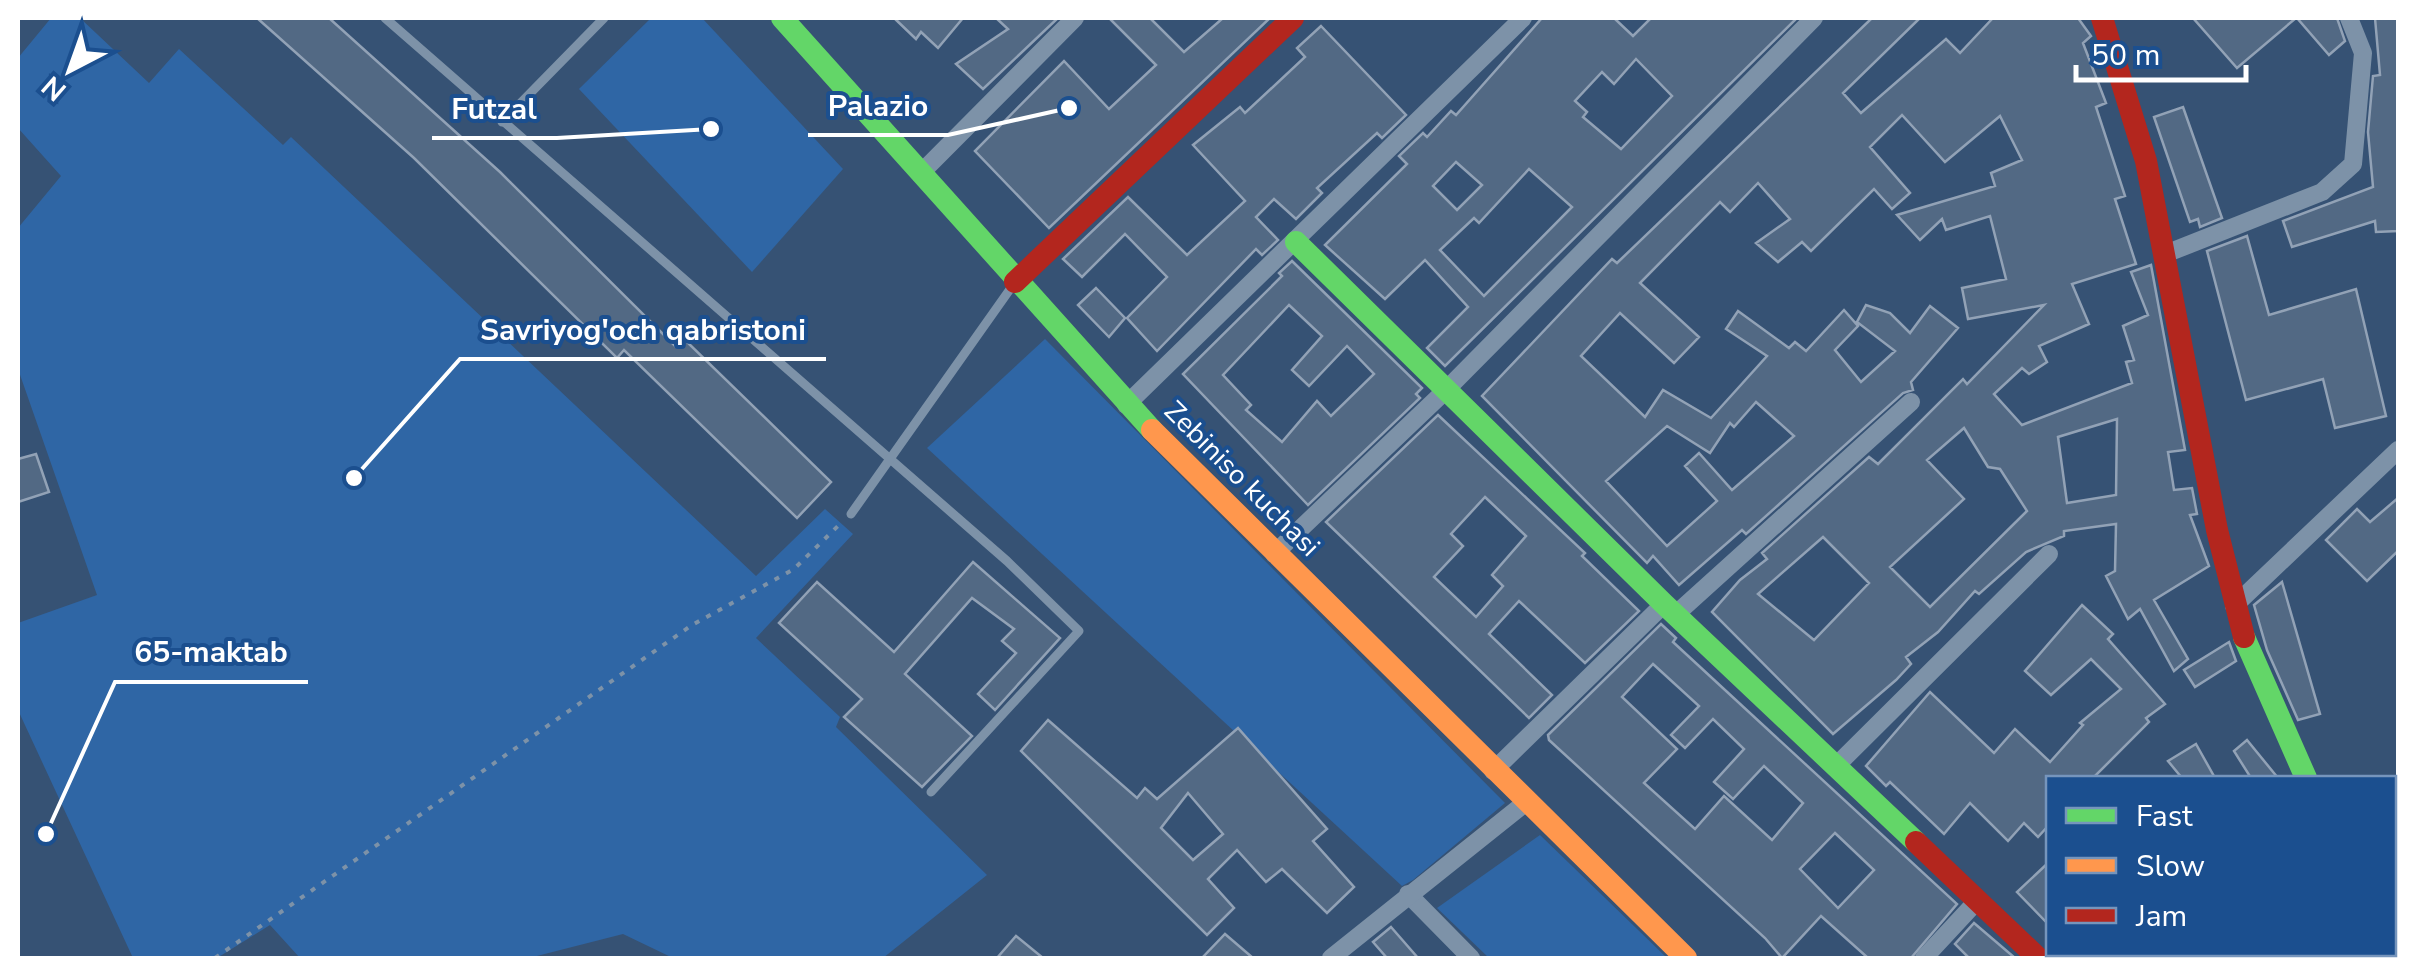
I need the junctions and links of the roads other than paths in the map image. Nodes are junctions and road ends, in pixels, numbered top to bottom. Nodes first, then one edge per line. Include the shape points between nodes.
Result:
1 (385, 18) edge
2 (604, 18) edge
3 (1075, 18) edge
4 (1293, 18) edge
5 (1522, 18) edge
6 (1814, 18) edge
7 (2102, 18) edge
8 (2349, 18) edge
9 (792, 21) edge
10 (502, 122) junction
11 (920, 174) junction
12 (1296, 242) junction
13 (2165, 254) junction
14 (1015, 282) junction
15 (1446, 390) junction
16 (1911, 402) dead end
17 (1126, 405) junction
18 (2398, 450) edge
19 (892, 459) junction
20 (851, 514) road end
21 (1274, 554) junction
22 (2050, 554) dead end
23 (2234, 606) junction
24 (1670, 610) junction
25 (1835, 767) junction
26 (1493, 771) junction
27 (2305, 776) edge
28 (931, 792) dead end
29 (1525, 803) junction
30 (1408, 894) junction
31 (1976, 902) junction
32 (1330, 958) edge
33 (1471, 958) edge
34 (1686, 958) edge
35 (1924, 958) edge
36 (2038, 958) edge

1 - 10 lane
2 - 10 lane
3 - 11 street
4 - 14 street
5 - 12 street
6 - 15 street
7 - 13 street
8 - 13 street via 2363,54 2352,164 2322,192
9 - 11 street, Zebiniso kuchasi
10 - 19 lane
11 - 14 street, Zebiniso kuchasi
12 - 15 street
12 - 17 street
13 - 23 street
14 - 17 street, Zebiniso kuchasi
14 - 19 lane
15 - 21 street
15 - 24 street
16 - 24 street
17 - 21 street, Zebiniso kuchasi
18 - 23 street
19 - 20 lane
19 - 28 lane via 1079,631
21 - 26 street, Zebiniso kuchasi
22 - 25 street
23 - 27 street
24 - 25 street
24 - 26 street
25 - 31 street
26 - 29 street, Zebiniso kuchasi
29 - 30 street
29 - 34 street, Zebiniso kuchasi
30 - 32 street
30 - 33 street
31 - 35 street
31 - 36 street

